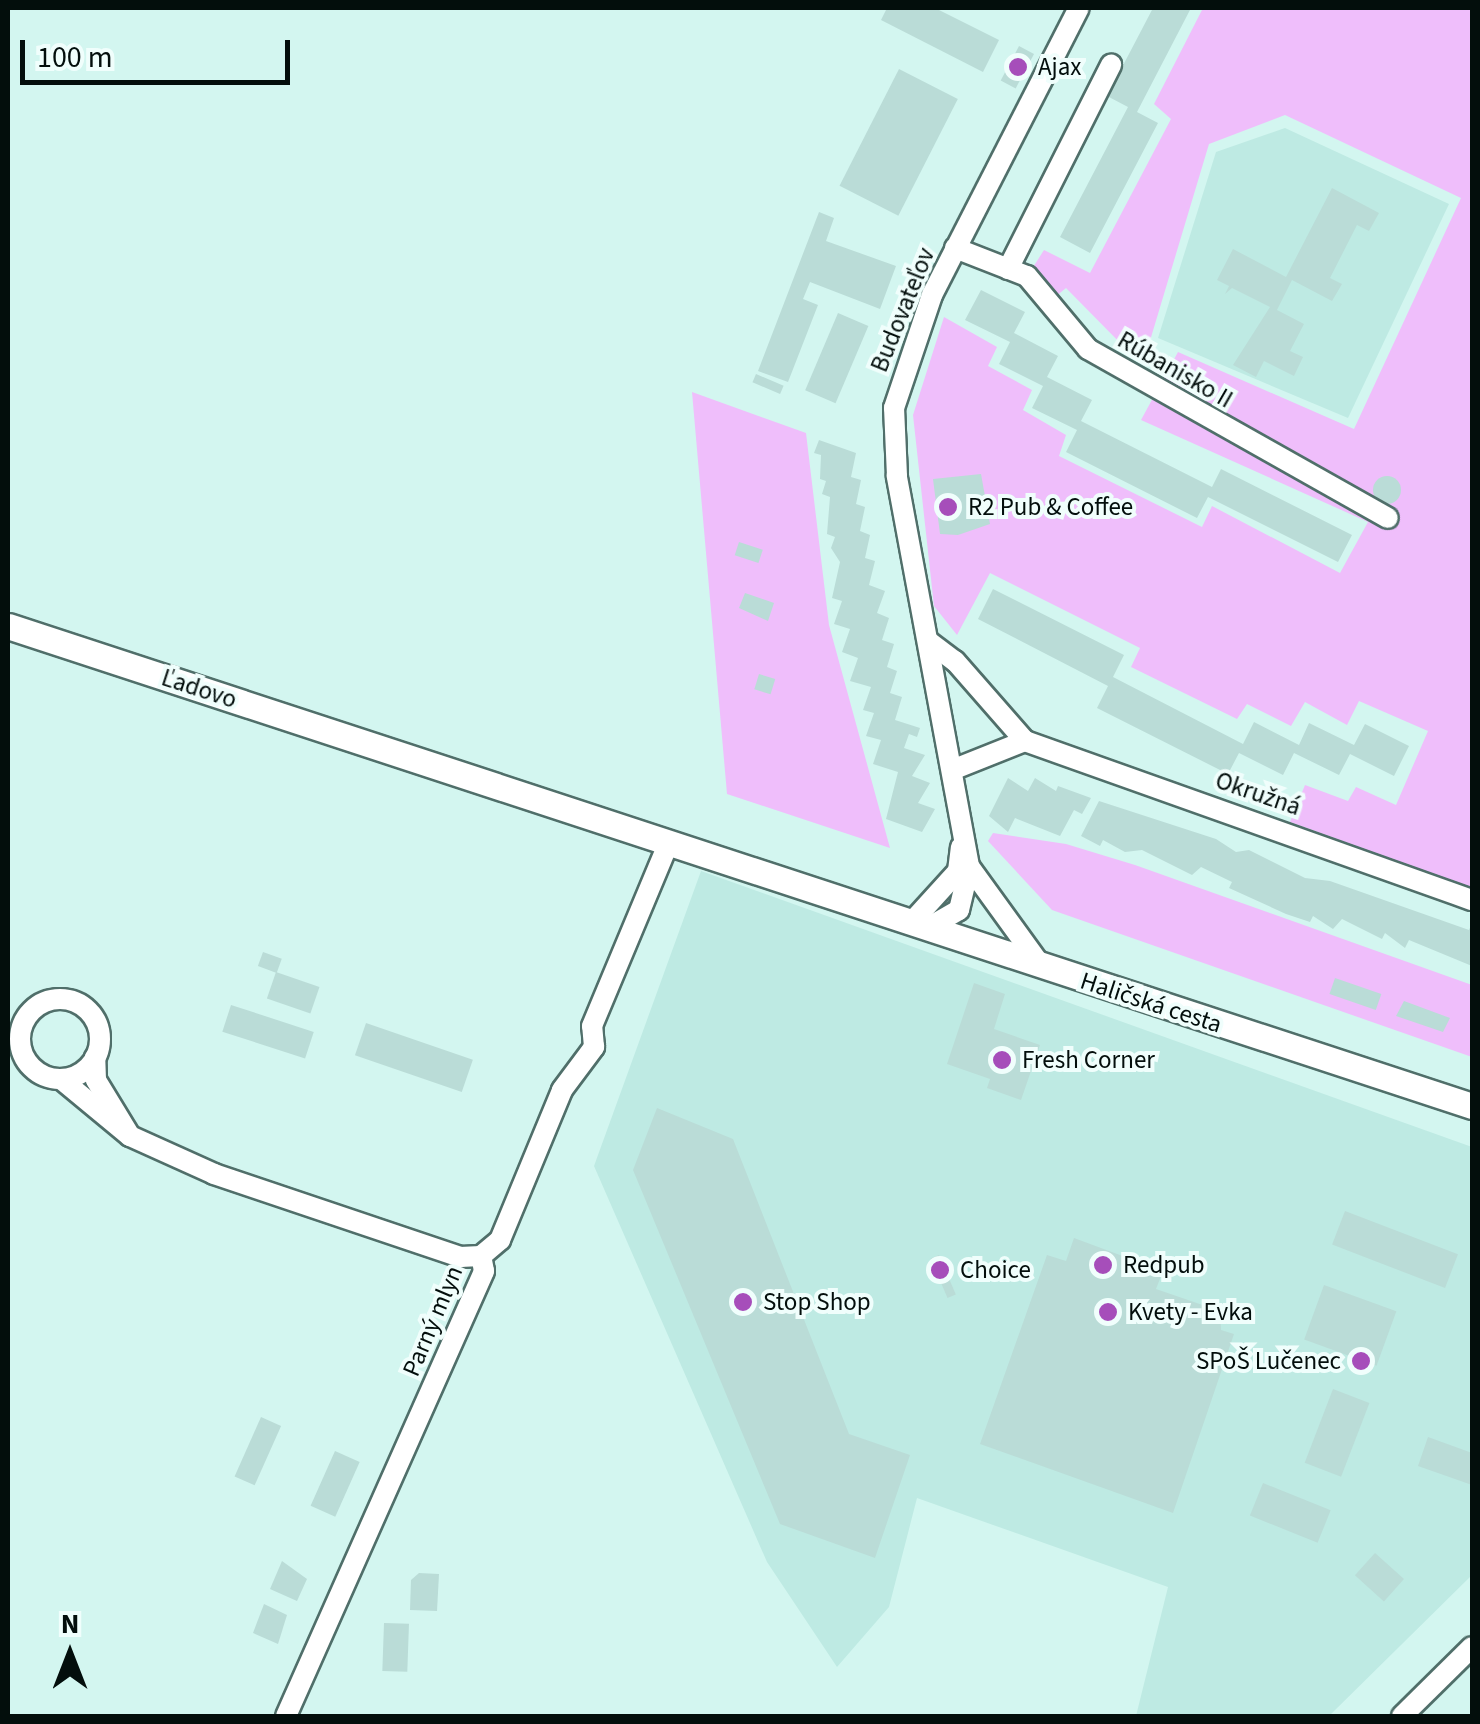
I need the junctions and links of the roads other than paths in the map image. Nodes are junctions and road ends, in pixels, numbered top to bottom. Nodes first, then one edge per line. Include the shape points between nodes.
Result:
1 (1078, 8) edge
2 (1111, 65) dead end
3 (955, 248) junction
4 (1008, 269) junction
5 (1388, 518) dead end
6 (8, 626) edge
7 (928, 641) junction
8 (1025, 741) junction
9 (952, 770) junction
10 (962, 835) junction
11 (668, 844) junction
12 (970, 866) junction
13 (1472, 900) edge
14 (918, 926) junction
15 (1042, 967) junction
16 (13, 1044) edge
17 (96, 1057) junction
18 (38, 1072) junction
19 (8, 1075) edge
20 (61, 1080) junction
21 (1472, 1106) edge
22 (130, 1136) junction
23 (481, 1256) junction
24 (1472, 1647) edge
25 (286, 1716) edge
26 (1402, 1716) edge

1 - 3 street, Budovateľov
2 - 4 street
3 - 4 street, Rúbanisko II
3 - 7 street, Budovateľov via 915,334 894,408 897,476
4 - 5 street, Rúbanisko II via 1027,276 1088,349
6 - 11 main road, Ľadovo
7 - 8 street, Okružná via 955,661
7 - 9 street, Budovateľov
8 - 9 street
8 - 13 street, Okružná
9 - 10 street, Budovateľov
10 - 12 street, Budovateľov
10 - 14 street, Budovateľov via 958,870
11 - 14 main road, Haličská cesta
11 - 23 street, Parný mlyn via 592,1026 594,1048 562,1090 500,1240
12 - 14 street via 959,910
12 - 15 street, Budovateľov
14 - 15 main road, Haličská cesta
15 - 21 main road, Haličská cesta
16 - 17 street via 39,1004 68,999 97,1024
16 - 18 street
17 - 20 street via 79,1075
17 - 22 street via 96,1080
18 - 19 street
18 - 20 street
20 - 22 street
22 - 23 street via 214,1174 448,1253
23 - 25 street, Parný mlyn via 484,1271
24 - 26 street

